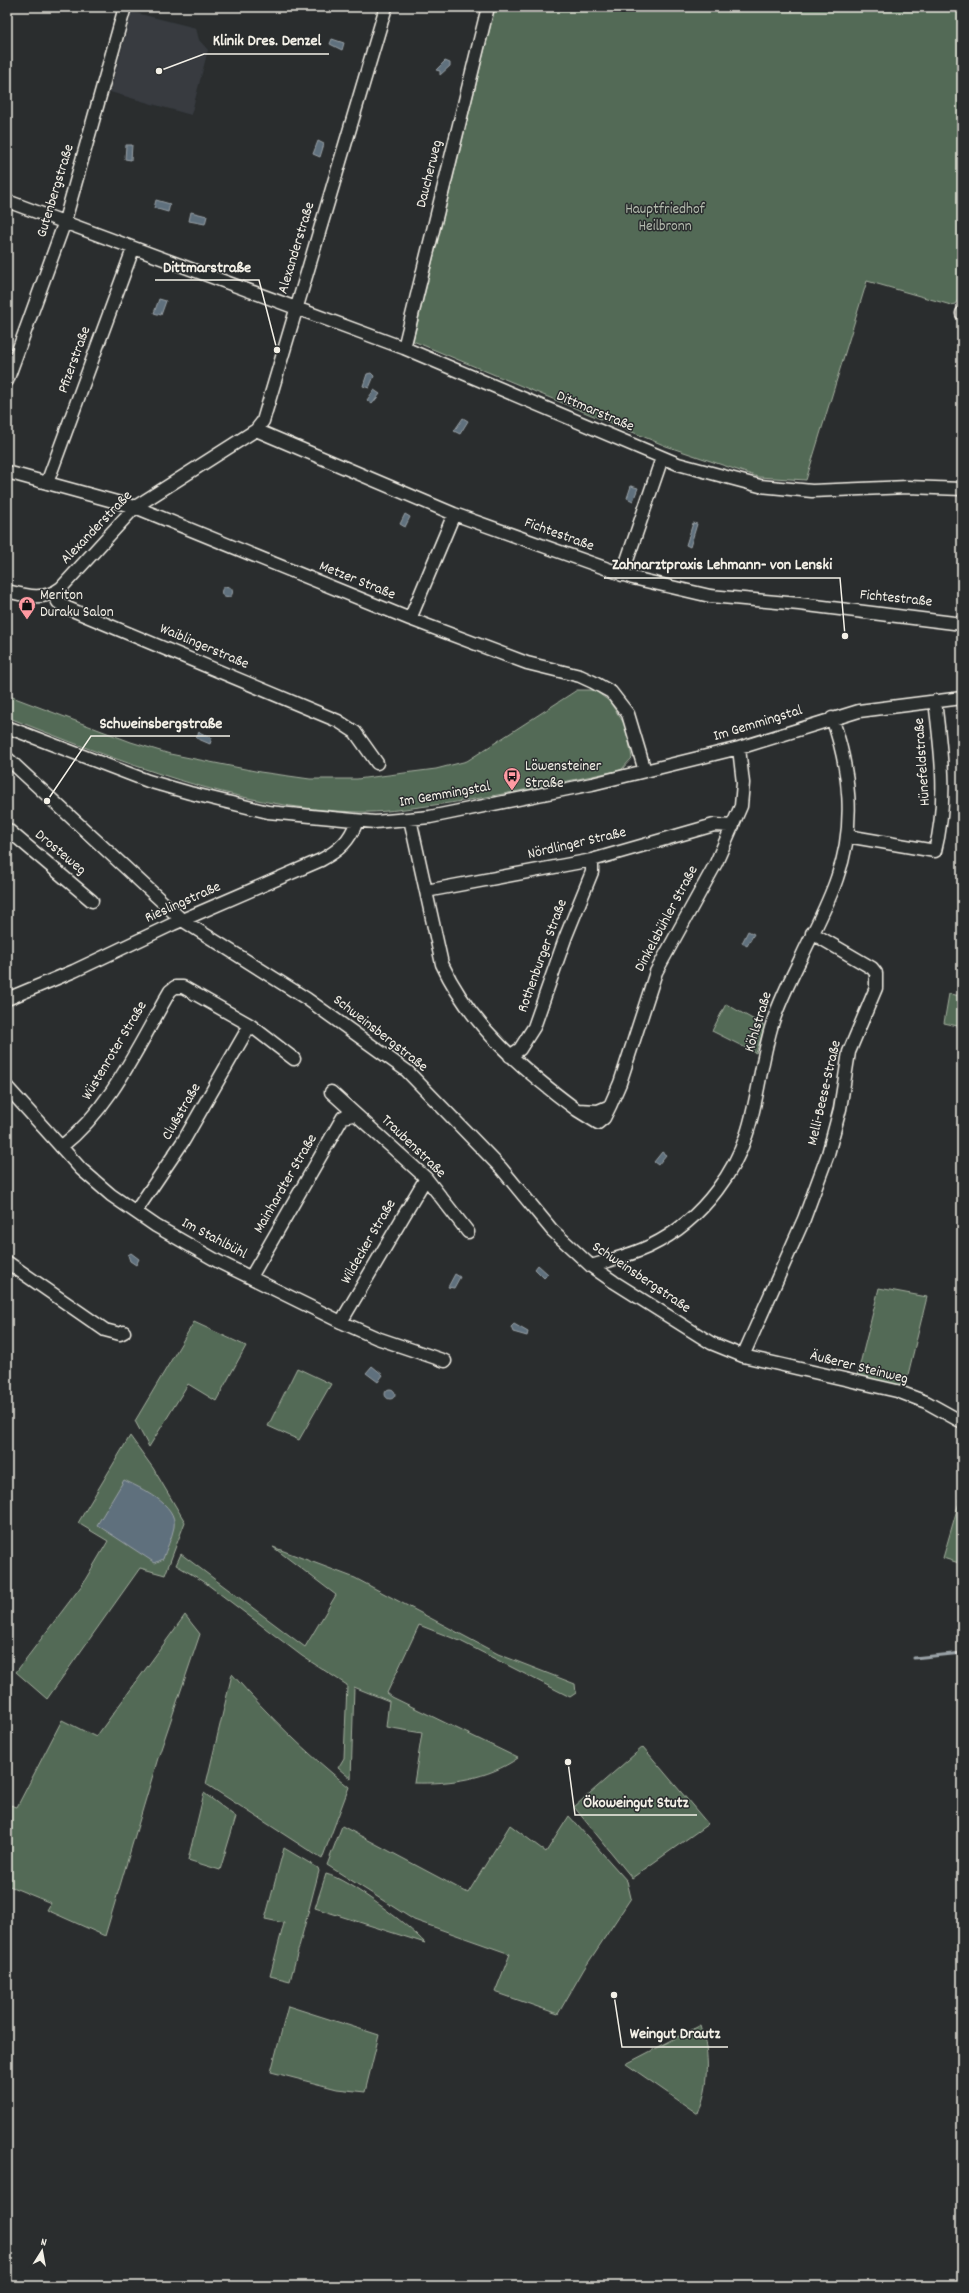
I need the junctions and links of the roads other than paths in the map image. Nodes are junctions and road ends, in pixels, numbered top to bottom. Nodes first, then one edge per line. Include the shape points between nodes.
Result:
1 (125, 7) edge
2 (386, 7) edge
3 (488, 7) edge
4 (7, 201) edge
5 (64, 224) junction
6 (133, 249) junction
7 (295, 306) junction
8 (404, 348) junction
9 (7, 381) edge
10 (256, 430) junction
11 (662, 458) junction
12 (7, 472) edge
13 (47, 483) junction
14 (962, 489) edge
15 (136, 507) junction
16 (454, 514) junction
17 (622, 574) junction
18 (7, 591) edge
19 (54, 593) junction
20 (410, 619) junction
21 (962, 624) edge
22 (962, 698) edge
23 (935, 701) junction
24 (832, 718) junction
25 (7, 727) edge
26 (739, 748) junction
27 (7, 758) edge
28 (377, 763) dead end
29 (645, 771) junction
30 (410, 819) junction
31 (357, 821) junction
32 (733, 826) junction
33 (7, 829) edge
34 (848, 836) junction
35 (592, 860) junction
36 (426, 891) junction
37 (92, 901) dead end
38 (182, 920) junction
39 (812, 934) junction
40 (7, 999) edge
41 (250, 1025) junction
42 (510, 1056) junction
43 (294, 1059) dead end
44 (7, 1087) edge
45 (330, 1092) dead end
46 (353, 1114) junction
47 (61, 1147) junction
48 (426, 1178) junction
49 (136, 1211) junction
50 (468, 1232) dead end
51 (7, 1262) edge
52 (591, 1266) junction
53 (251, 1276) junction
54 (341, 1322) junction
55 (124, 1332) dead end
56 (743, 1356) junction
57 (445, 1362) dead end
58 (962, 1422) edge

1 - 5 street, Gutenbergstraße
2 - 7 street, Alexanderstraße
3 - 8 street, Daucherweg
4 - 5 street, Dittmarstraße
5 - 6 street, Dittmarstraße
5 - 9 street, Gutenbergstraße
6 - 7 street, Dittmarstraße
6 - 13 street, Pfizerstraße
7 - 8 street, Dittmarstraße
7 - 10 street, Alexanderstraße via 268,409
8 - 11 street, Dittmarstraße
10 - 15 street, Alexanderstraße
10 - 16 street, Fichtestraße
11 - 14 street, Dittmarstraße via 760,486 812,491 908,487
11 - 17 street
12 - 13 street, Metzer Straße
13 - 15 street, Metzer Straße
15 - 19 street, Alexanderstraße
15 - 20 street, Metzer Straße
16 - 17 street, Fichtestraße
16 - 20 street
17 - 21 street, Fichtestraße via 710,596
18 - 19 street via 36,597
19 - 28 street, Waiblingerstraße via 58,602 65,607 343,723 356,732
20 - 29 street, Metzer Straße via 527,663 580,676 611,692 628,714
22 - 23 street, Im Gemmingstal
23 - 24 street, Im Gemmingstal via 891,706
23 - 34 street, Hünefeldstraße via 943,778 942,822 935,851
24 - 26 street, Im Gemmingstal
24 - 34 street, Köhlstraße via 846,773
25 - 31 street, Im Gemmingstal via 148,781 190,794 268,812
26 - 29 street, Im Gemmingstal
26 - 32 street, Dinkelsbühler Straße via 743,783 741,806
27 - 38 street, Schweinsbergstraße
29 - 30 street, Im Gemmingstal via 592,784
30 - 31 street, Im Gemmingstal
30 - 36 street
31 - 38 street, Rieslingstraße via 348,840 333,854
32 - 35 street, Nördlinger Straße via 714,825
32 - 42 street, Dinkelsbühler Straße via 716,863 656,972 620,1083 604,1118 598,1123 577,1110
33 - 37 street, Drosteweg
34 - 39 street, Köhlstraße via 837,878
35 - 36 street, Nördlinger Straße
35 - 42 street, Rothenburger Straße via 592,872 534,1027 520,1049
36 - 42 street via 442,964 450,981 486,1031
38 - 40 street, Rieslingstraße via 74,971
38 - 52 street, Schweinsbergstraße via 333,1016 407,1072 501,1168 552,1230
39 - 52 street, Köhlstraße via 771,1027 753,1119 745,1143 718,1190 688,1223 650,1247
39 - 56 street, Melli-Beese-Straße via 872,968 876,973 876,988 849,1052 840,1109 828,1154 804,1219
41 - 43 street
41 - 47 street, Wüstenroter Straße via 183,987 170,990 112,1091 80,1132
41 - 49 street, Clußstraße via 184,1140
44 - 47 street, Im Stahlbühl
45 - 46 street, Traubenstraße
46 - 48 street, Traubenstraße via 362,1119
46 - 53 street, Mainhardter Straße via 343,1117
47 - 49 street, Im Stahlbühl via 95,1182
48 - 50 street, Traubenstraße
48 - 54 street, Wildecker Straße
49 - 53 street, Im Stahlbühl via 185,1243
51 - 55 street via 105,1330 120,1334
52 - 56 street, Schweinsbergstraße via 711,1344
53 - 54 street, Im Stahlbühl
54 - 57 street, Im Stahlbühl via 377,1338
56 - 58 street, Äußerer Steinweg via 897,1391 926,1402

